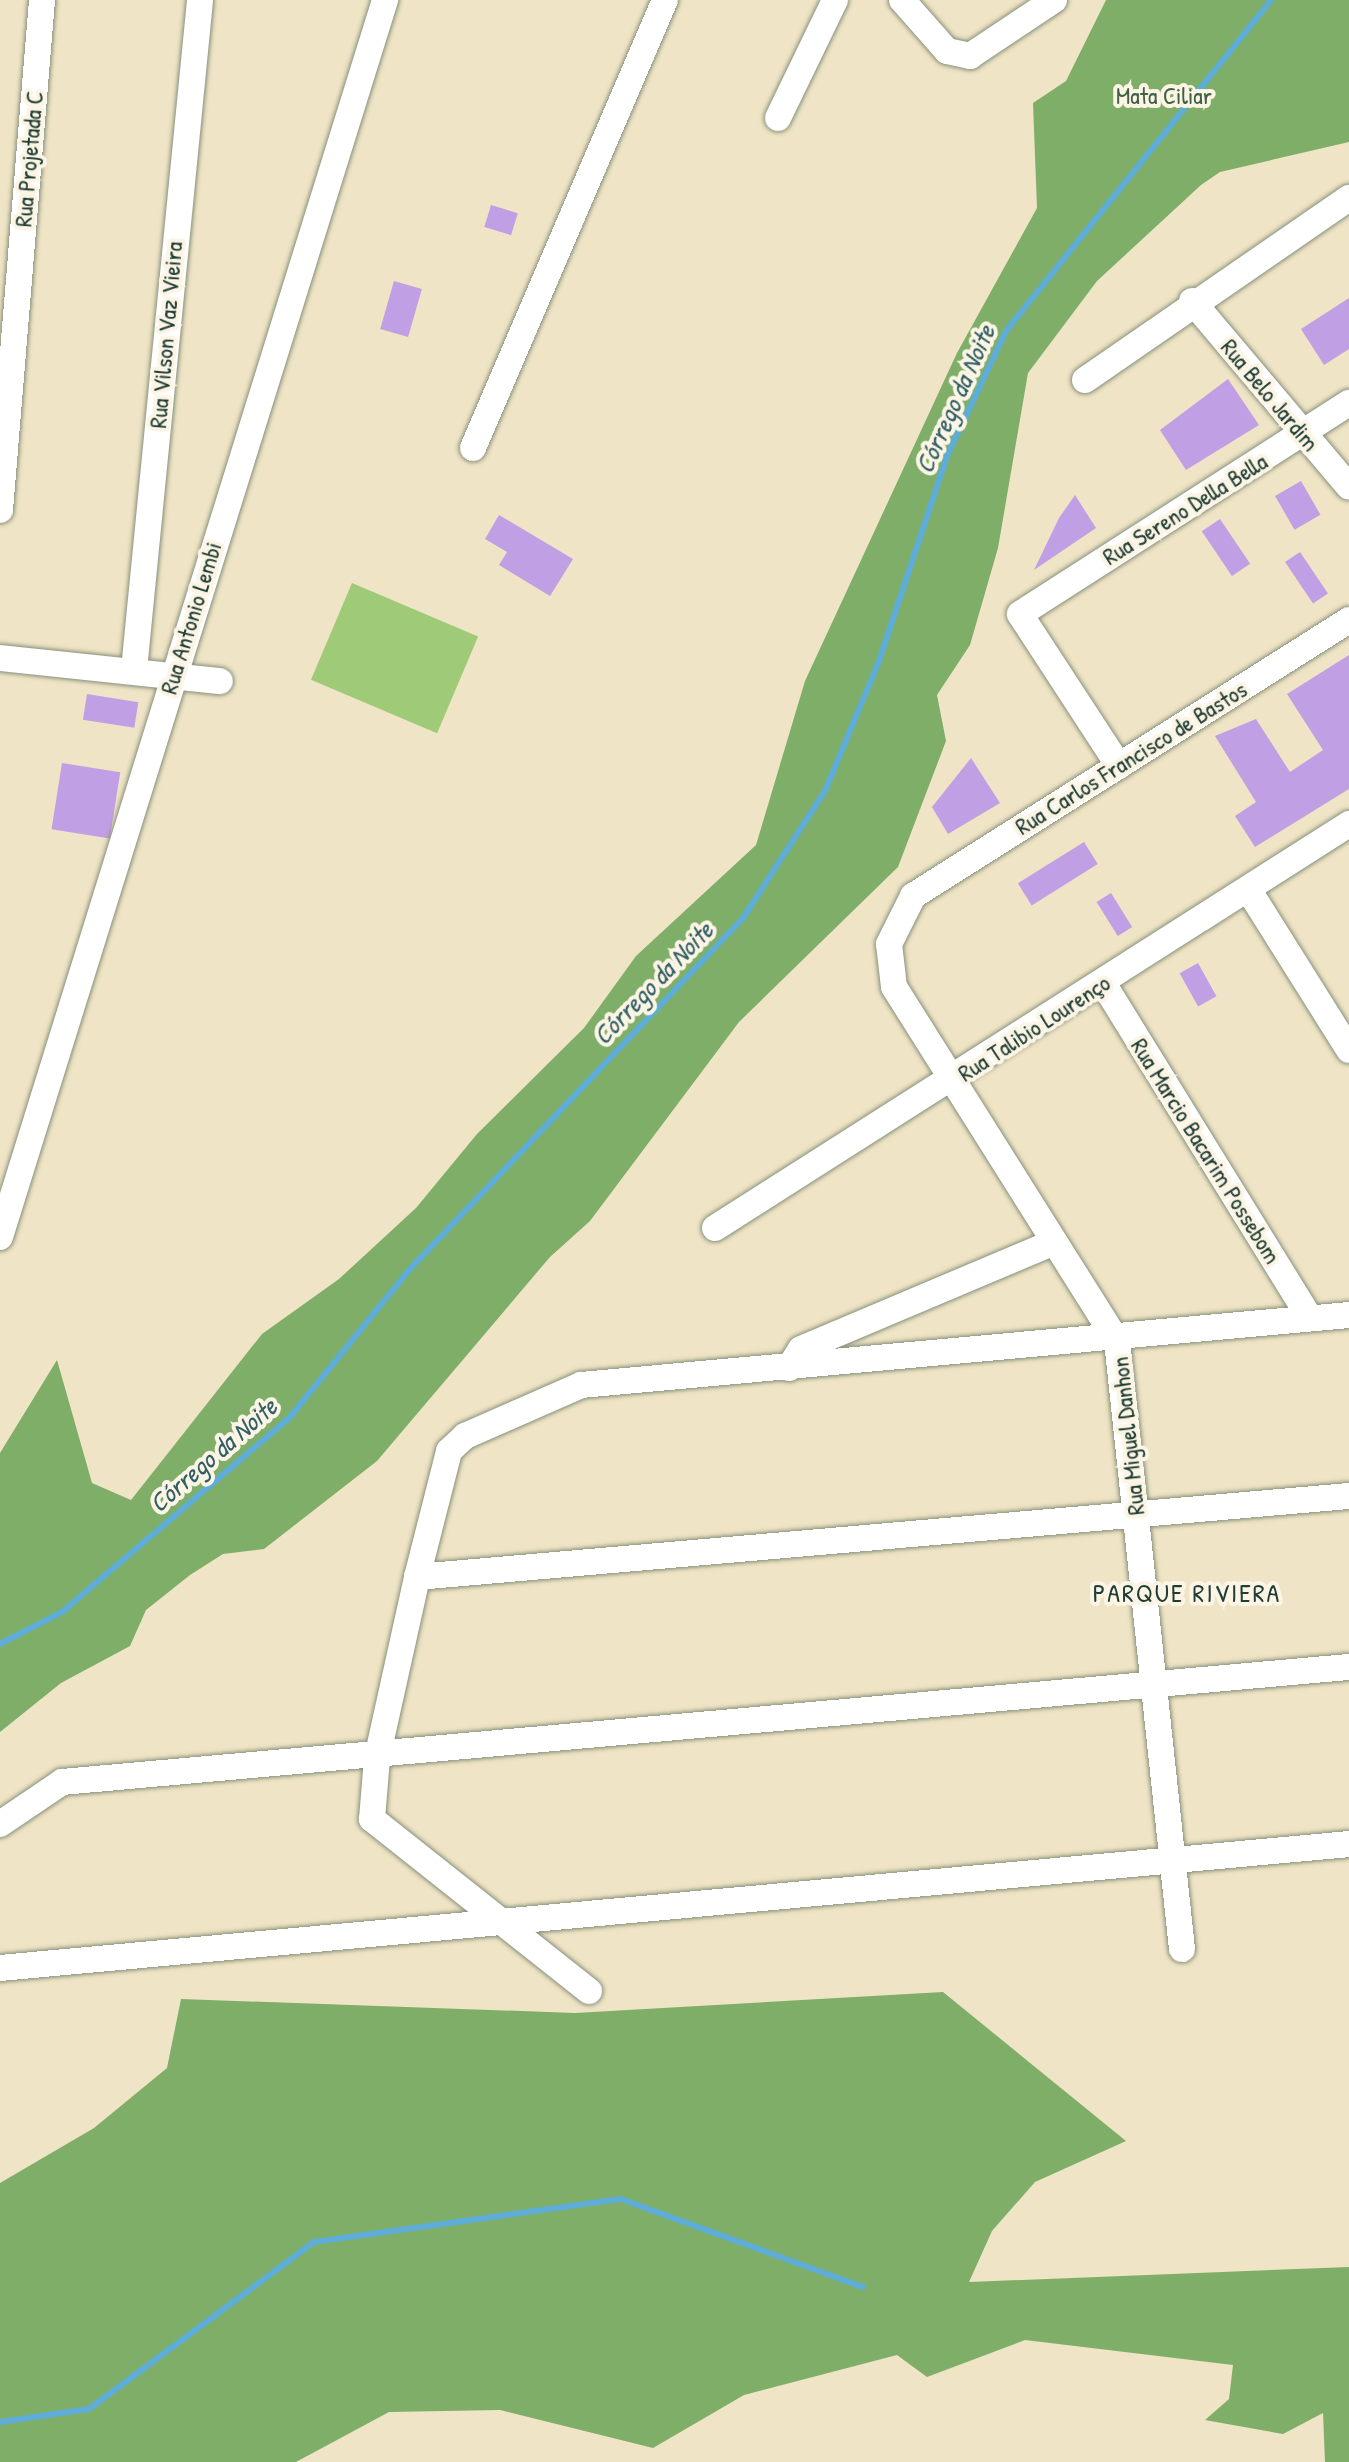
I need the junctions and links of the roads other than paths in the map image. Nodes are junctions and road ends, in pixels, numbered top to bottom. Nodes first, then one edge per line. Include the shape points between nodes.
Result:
1 (42, 0) edge
2 (200, 0) edge
3 (385, 0) edge
4 (665, 0) edge
5 (835, 0) edge
6 (902, 0) edge
7 (1042, 4) edge
8 (778, 118) dead end
9 (1349, 198) edge
10 (1192, 301) junction
11 (1085, 380) dead end
12 (1349, 403) edge
13 (1303, 434) junction
14 (473, 448) dead end
15 (1349, 487) edge
16 (0, 510) edge
17 (1349, 620) edge
18 (0, 658) edge
19 (134, 670) junction
20 (174, 674) junction
21 (220, 681) dead end
22 (1119, 766) junction
23 (1349, 824) edge
24 (1248, 889) junction
25 (913, 896) joint
26 (1103, 983) junction
27 (1349, 1050) edge
28 (952, 1081) junction
29 (715, 1228) dead end
30 (0, 1237) edge
31 (1054, 1242) junction
32 (1349, 1315) edge
33 (1310, 1318) junction
34 (1117, 1341) junction
35 (789, 1368) junction
36 (1349, 1496) edge
37 (1136, 1515) junction
38 (417, 1577) junction
39 (1349, 1667) edge
40 (1154, 1686) junction
41 (377, 1758) junction
42 (0, 1824) edge
43 (1349, 1844) edge
44 (1173, 1859) junction
45 (498, 1920) junction
46 (1182, 1949) dead end
47 (0, 1968) edge
48 (589, 1991) dead end

1 - 16 street, Rua Projetada C
2 - 19 street, Rua Vilson Vaz Vieira
3 - 20 street, Rua Antonio Lembi
4 - 14 street
5 - 8 street
6 - 7 street via 947,51 970,56
9 - 10 street
10 - 11 street
10 - 13 street, Rua Belo Jardim
12 - 13 street, Rua Sereno Della Bella
13 - 15 street, Rua Belo Jardim
13 - 22 street, Rua Sereno Della Bella via 1020,614
17 - 22 street, Rua Carlos Francisco de Bastos
18 - 19 street
19 - 20 street
20 - 21 street
20 - 30 street, Rua Antonio Lembi
22 - 25 street, Rua Carlos Francisco de Bastos
23 - 24 street, Rua Talibio Lourenço
24 - 26 street, Rua Talibio Lourenço
24 - 27 street
25 - 28 street, Rua Miguel Danhon via 889,944 894,987
26 - 28 street, Rua Talibio Lourenço
26 - 33 street, Rua Marcio Bacarim Possebom
28 - 29 street, Rua Talibio Lourenço
28 - 31 street, Rua Miguel Danhon
31 - 34 street, Rua Miguel Danhon
31 - 35 street via 801,1349
32 - 33 street
33 - 34 street
34 - 35 street
34 - 37 street, Rua Miguel Danhon
35 - 38 street via 581,1385 465,1436 449,1451
36 - 37 street
37 - 38 street
37 - 40 street, Rua Miguel Danhon
38 - 41 street
39 - 40 street
40 - 41 street
40 - 44 street, Rua Miguel Danhon
41 - 42 street via 62,1782
41 - 45 street via 372,1819
43 - 44 street
44 - 45 street
44 - 46 street, Rua Miguel Danhon
45 - 47 street
45 - 48 street

